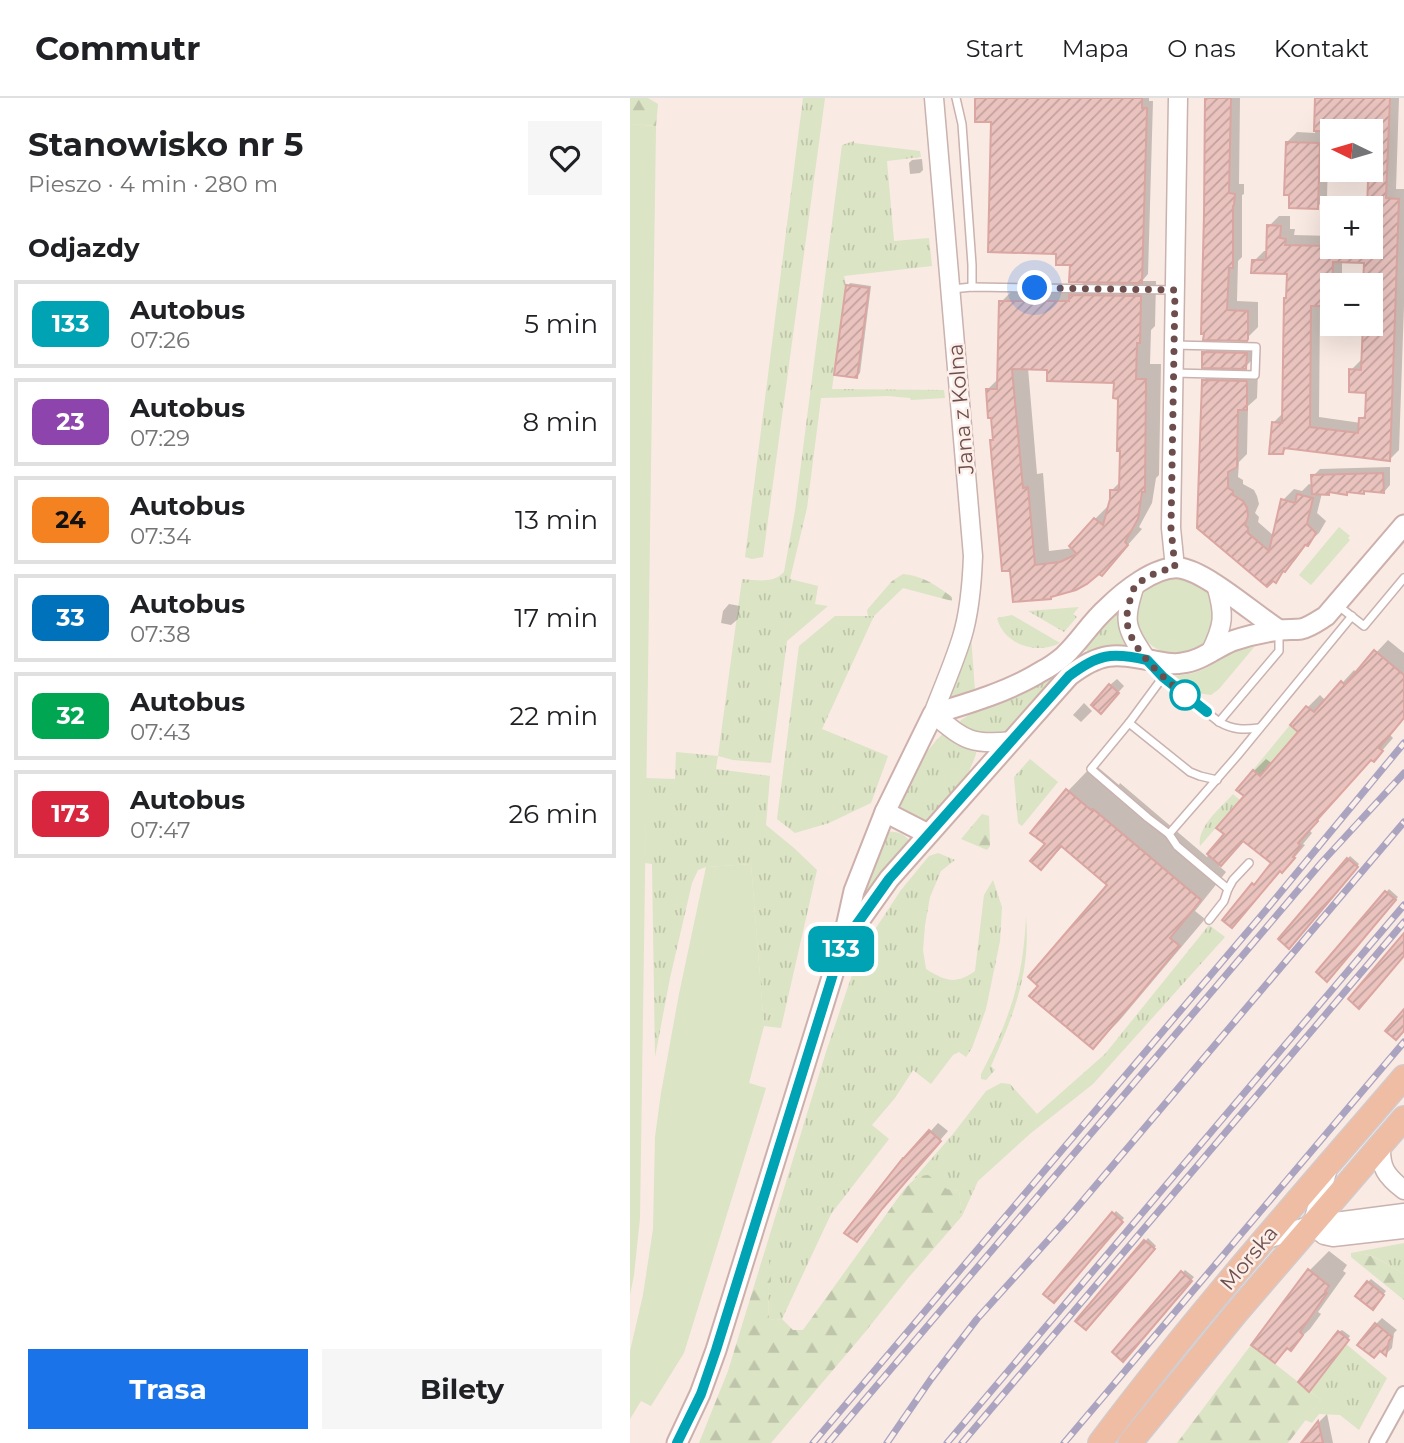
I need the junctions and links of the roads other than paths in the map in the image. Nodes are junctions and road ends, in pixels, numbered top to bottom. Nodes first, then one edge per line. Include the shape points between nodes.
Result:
1 (934, 98) edge
2 (956, 98) edge
3 (1178, 98) edge
4 (972, 287) junction
5 (950, 289) junction
6 (1175, 290) junction
7 (1174, 345) junction
8 (1173, 373) junction
9 (1404, 525) edge
10 (1175, 568) junction
11 (1404, 578) edge
12 (1135, 585) junction
13 (1216, 585) junction
14 (1344, 610) junction
15 (1279, 630) junction
16 (1210, 653) junction
17 (1147, 660) junction
18 (1163, 677) junction
19 (933, 714) junction
20 (1219, 722) junction
21 (1129, 723) junction
22 (1259, 728) junction
23 (1012, 741) junction
24 (1217, 780) junction
25 (886, 812) junction
26 (929, 834) junction
27 (1169, 834) junction
28 (1249, 863) dead end
29 (1228, 889) junction
30 (1209, 920) dead end
31 (842, 945) junction
32 (1404, 1077) edge
33 (1404, 1118) edge
34 (1381, 1145) junction
35 (1329, 1164) junction
36 (1404, 1190) edge
37 (1404, 1213) edge
38 (1312, 1225) junction
39 (1404, 1229) edge
40 (1263, 1241) junction
41 (1404, 1394) edge
42 (677, 1443) edge
43 (1100, 1443) edge
44 (1130, 1443) edge
45 (1377, 1443) edge

1 - 5 street, Jana z Kolna
2 - 4 lane via 962,124
3 - 6 street
4 - 5 lane
4 - 6 lane
5 - 19 street, Jana z Kolna via 973,556 962,637
6 - 7 street
7 - 8 street
7 - 8 lane via 1256,348 1255,374
8 - 10 street via 1171,528
9 - 14 main road
10 - 12 main road
10 - 13 main road via 1193,571
11 - 14 lane via 1364,626
12 - 17 street via 1127,624
12 - 19 main road via 1042,672
13 - 15 main road
13 - 16 street via 1223,618
14 - 15 main road via 1310,626
14 - 22 lane
15 - 16 main road via 1230,642
15 - 20 lane via 1279,651
16 - 17 main road via 1180,664
17 - 18 lane
17 - 23 main road via 1114,655 1090,661 1069,676
18 - 20 lane
18 - 21 lane
19 - 23 street via 963,738
19 - 25 main road
20 - 22 lane via 1241,730
21 - 24 lane via 1190,772
21 - 27 lane via 1091,769
22 - 24 lane
23 - 26 main road
24 - 27 lane
25 - 26 main road
25 - 31 main road via 853,891
26 - 31 main road via 889,879
27 - 29 lane
28 - 29 lane
29 - 30 lane
31 - 42 main road via 716,1350
32 - 35 main road, Morska
33 - 34 main road, Morska
34 - 36 street via 1385,1173
34 - 38 main road, Morska
35 - 38 street
35 - 40 main road, Morska
37 - 38 street
38 - 39 street via 1333,1237
38 - 40 street
38 - 44 main road, Morska
40 - 43 main road, Morska
41 - 45 street

